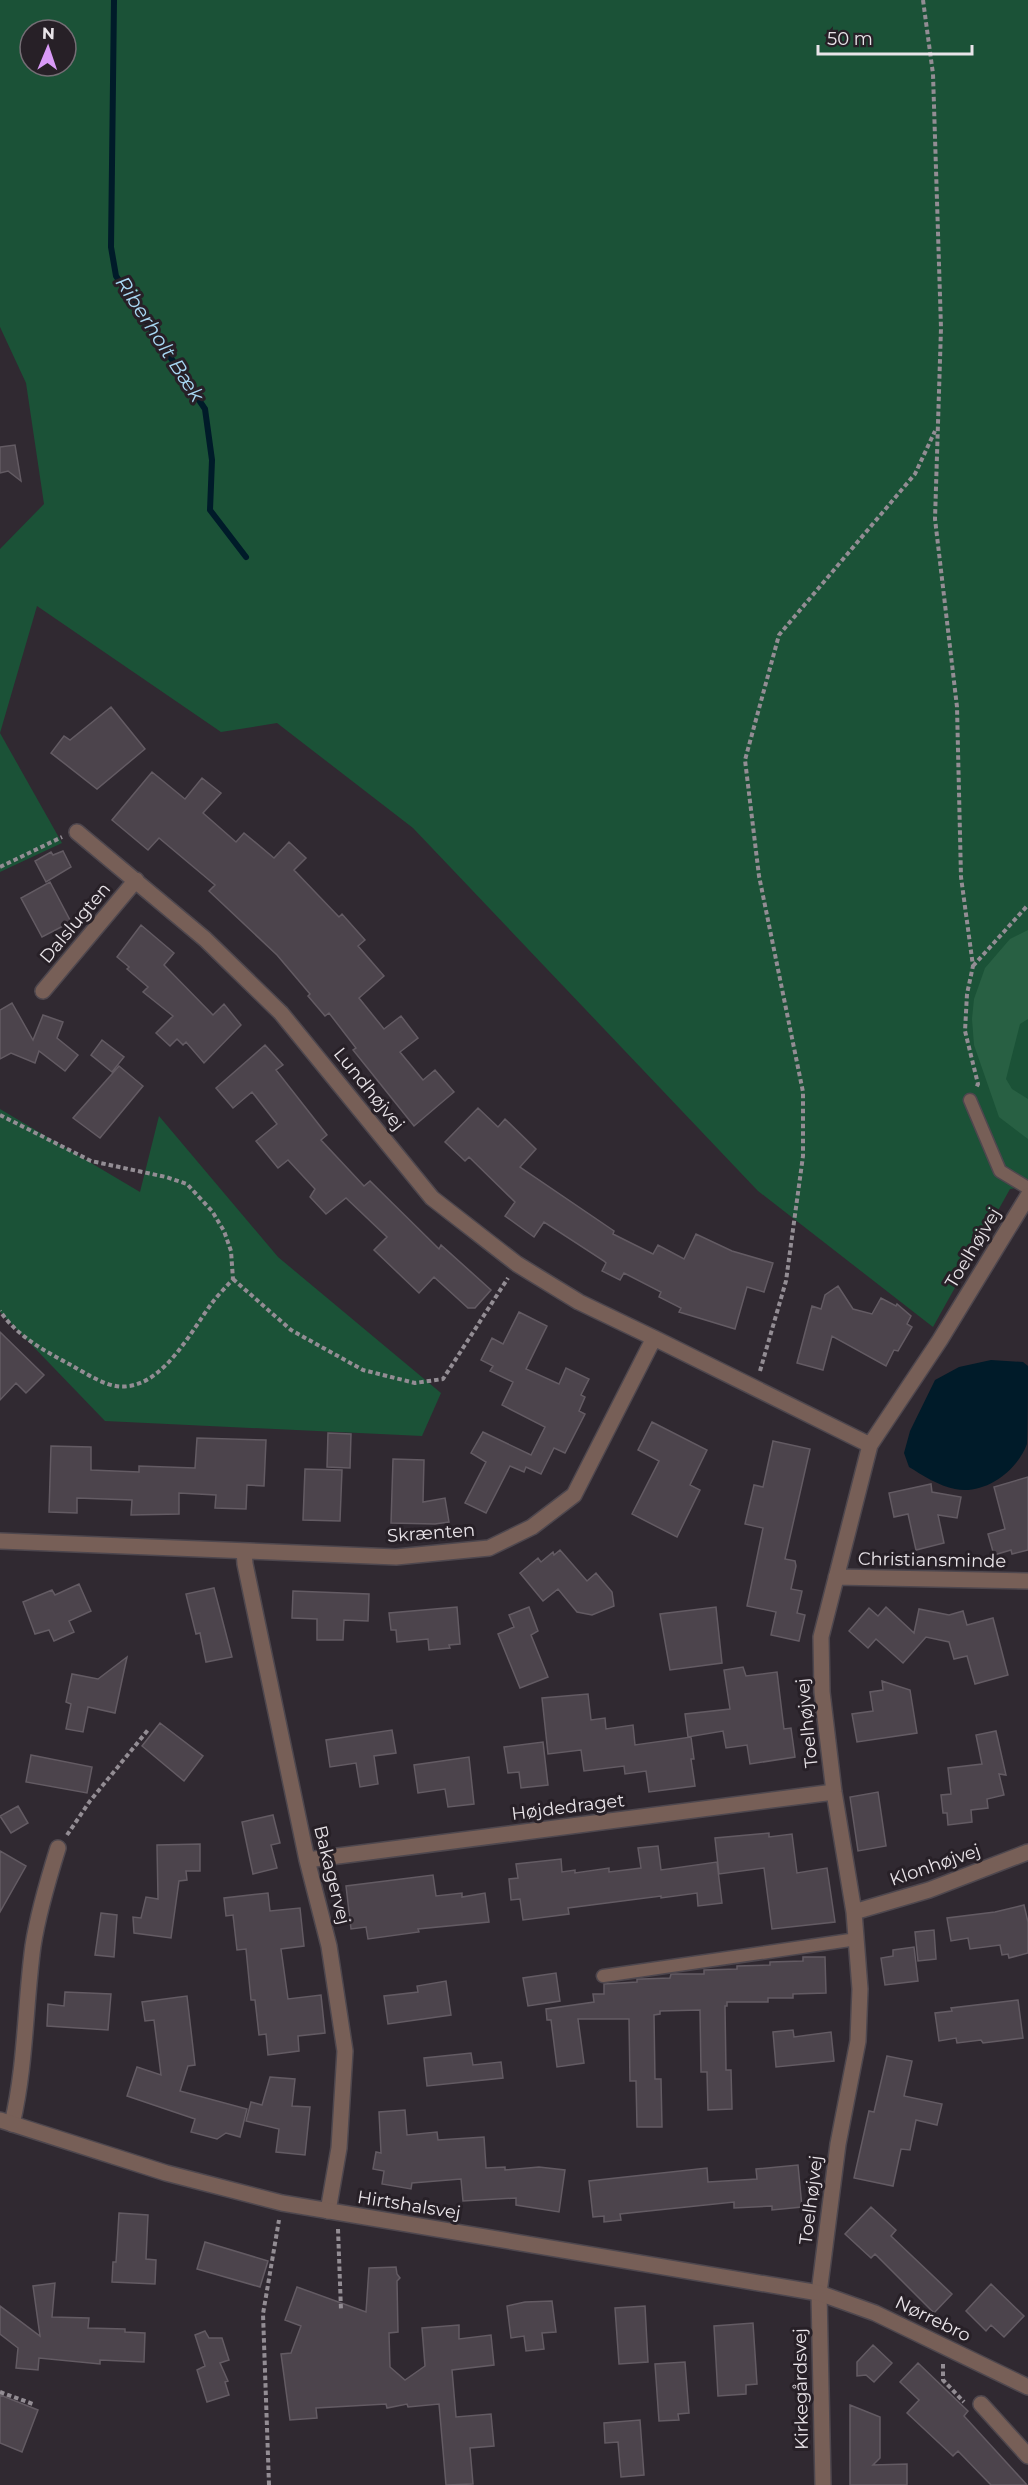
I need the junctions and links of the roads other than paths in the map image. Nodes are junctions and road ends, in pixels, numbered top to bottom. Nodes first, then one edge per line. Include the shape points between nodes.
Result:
1 (77, 832) road end
2 (136, 880) junction
3 (43, 991) dead end
4 (970, 1100) road end
5 (1028, 1188) edge
6 (1028, 1196) edge
7 (654, 1338) junction
8 (870, 1446) junction
9 (0, 1541) edge
10 (244, 1551) junction
11 (836, 1577) junction
12 (1028, 1581) edge
13 (834, 1792) junction
14 (58, 1848) road end
15 (1028, 1852) edge
16 (307, 1860) junction
17 (854, 1912) junction
18 (856, 1939) junction
19 (603, 1976) dead end
20 (6, 2122) edge
21 (333, 2212) junction
22 (819, 2292) junction
23 (1028, 2387) edge
24 (981, 2404) road end
25 (1028, 2456) edge
26 (823, 2485) edge

1 - 2 street, Lundhøjvej
2 - 3 street, Dalslugten
2 - 7 street, Lundhøjvej via 206,939 281,1013 432,1198 517,1264 579,1302
4 - 5 lane via 1000,1171
6 - 8 street, Toelhøjvej
7 - 8 street
7 - 10 street, Skrænten via 574,1495 523,1531 489,1548 396,1557
8 - 11 street, Toelhøjvej
9 - 10 street, Skrænten
10 - 16 street, Bakagervej
11 - 12 street, Christiansminde
11 - 13 street, Toelhøjvej via 821,1637 822,1692
13 - 16 street, Højdedraget
13 - 17 street, Toelhøjvej
14 - 20 street via 33,1946 20,2090
15 - 17 street, Klonhøjvej via 929,1890
16 - 21 street, Bakagervej via 329,1946 345,2051
17 - 18 street, Toelhøjvej
18 - 19 lane
18 - 22 street, Toelhøjvej via 860,1989 858,2041 838,2145
20 - 21 street, Hirtshalsvej via 166,2173
21 - 22 street, Hirtshalsvej
22 - 23 street, Nørrebro via 874,2313
22 - 26 street, Kirkegårdsvej
24 - 25 street

